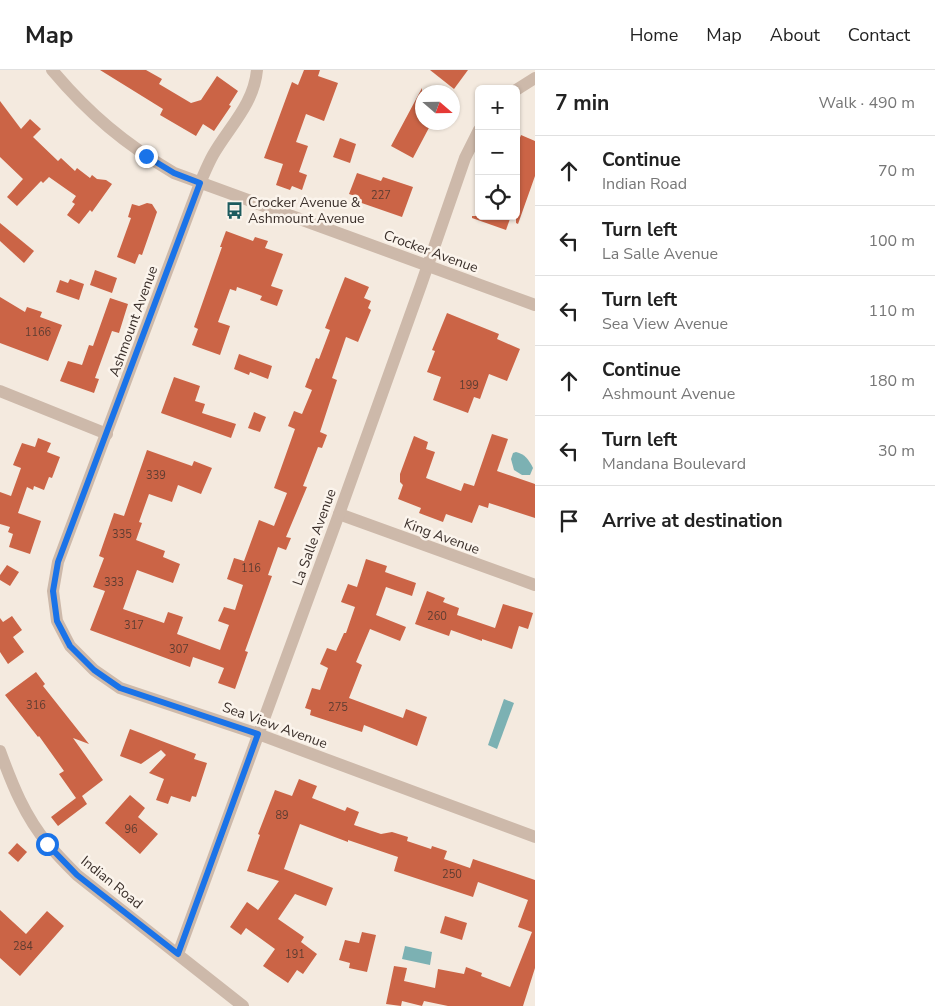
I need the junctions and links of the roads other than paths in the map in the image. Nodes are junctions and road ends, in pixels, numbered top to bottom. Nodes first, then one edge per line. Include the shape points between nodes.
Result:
1 (52, 70) edge
2 (257, 70) edge
3 (535, 78) edge
4 (520, 87) edge
5 (475, 138) edge
6 (200, 183) junction
7 (427, 266) junction
8 (535, 306) edge
9 (0, 391) edge
10 (108, 434) junction
11 (339, 514) junction
12 (535, 585) edge
13 (53, 591) joint
14 (258, 734) junction
15 (0, 751) edge
16 (535, 837) edge
17 (178, 954) junction
18 (243, 1006) edge

1 - 6 street, Crocker Avenue via 95,117 123,140 174,173
2 - 6 street, Ashmount Avenue via 250,99 213,156
3 - 4 street
5 - 7 street, La Salle Avenue
6 - 7 street, Crocker Avenue
6 - 10 street, Ashmount Avenue
7 - 8 street, Crocker Avenue
7 - 11 street, La Salle Avenue
9 - 10 street
10 - 13 street, Ashmount Avenue via 58,562
11 - 12 street, King Avenue
11 - 14 street, La Salle Avenue
13 - 14 street, Sea View Avenue via 57,621 70,646 94,670 120,688
14 - 16 street, Sea View Avenue
14 - 17 street, La Salle Avenue
15 - 17 street, Indian Road via 13,788 47,844 77,875
17 - 18 street, Indian Road

